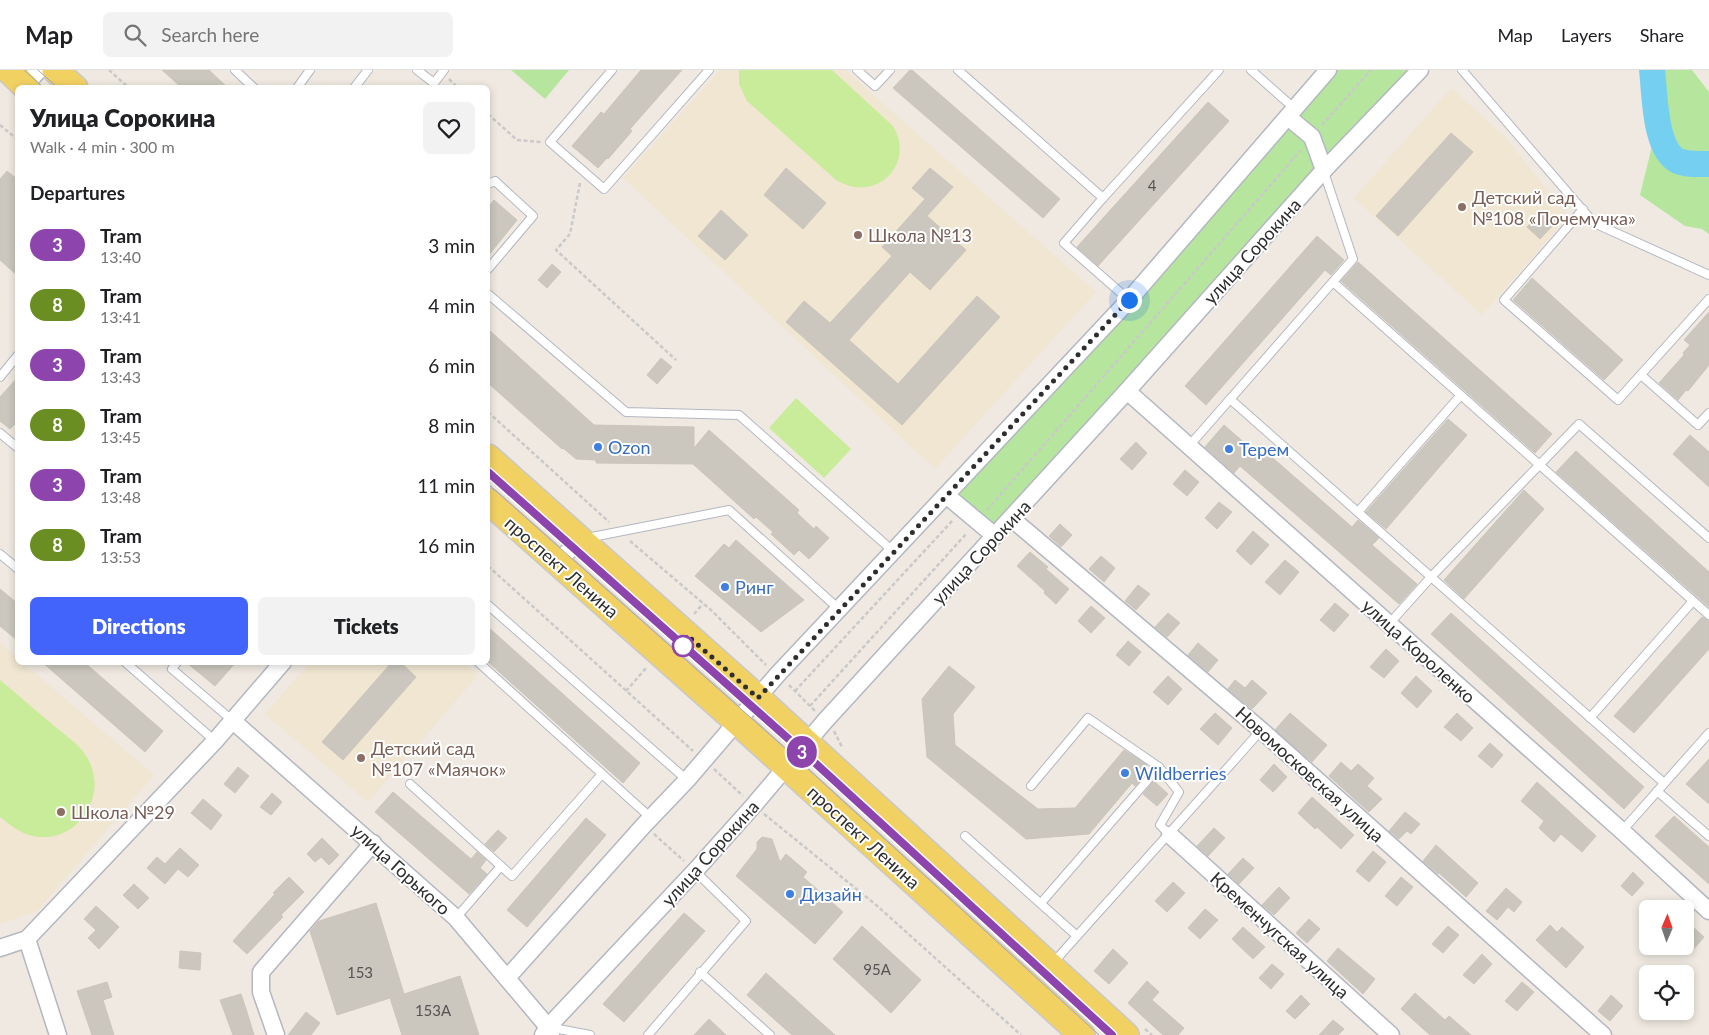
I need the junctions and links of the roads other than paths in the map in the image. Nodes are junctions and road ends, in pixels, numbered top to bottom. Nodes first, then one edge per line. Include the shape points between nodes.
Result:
1 (55, 70) edge
2 (235, 70) edge
3 (310, 70) edge
4 (368, 70) edge
5 (417, 70) edge
6 (444, 70) edge
7 (612, 70) edge
8 (709, 70) edge
9 (857, 70) edge
10 (890, 70) edge
11 (958, 70) edge
12 (1219, 70) edge
13 (1251, 70) edge
14 (1328, 70) edge
15 (1420, 70) edge
16 (1462, 70) edge
17 (72, 85) edge
18 (251, 85) edge
19 (299, 85) edge
20 (356, 85) edge
21 (1292, 113) junction
22 (1324, 170) junction
23 (490, 183) edge
24 (1103, 198) junction
25 (1583, 209) junction
26 (490, 267) edge
27 (1709, 275) edge
28 (1333, 282) junction
29 (490, 296) edge
30 (1709, 299) edge
31 (1129, 300) junction
32 (15, 359) edge
33 (1641, 375) junction
34 (0, 377) edge
35 (1127, 391) junction
36 (1460, 396) junction
37 (1230, 399) junction
38 (1709, 413) edge
39 (0, 433) edge
40 (15, 446) edge
41 (1189, 446) junction
42 (490, 459) edge
43 (1539, 465) junction
44 (946, 495) junction
45 (490, 504) edge
46 (1358, 512) junction
47 (1011, 518) junction
48 (995, 536) junction
49 (1709, 538) edge
50 (580, 539) junction
51 (894, 552) junction
52 (0, 554) edge
53 (557, 563) junction
54 (15, 567) edge
55 (1430, 577) junction
56 (1693, 601) junction
57 (490, 607) edge
58 (840, 610) junction
59 (1709, 615) edge
60 (1389, 624) junction
61 (128, 665) edge
62 (174, 665) edge
63 (280, 665) edge
64 (481, 665) edge
65 (758, 698) junction
66 (1590, 718) junction
67 (233, 721) junction
68 (737, 722) junction
69 (1262, 730) junction
70 (1709, 733) edge
71 (215, 741) junction
72 (807, 742) junction
73 (787, 767) junction
74 (1159, 767) junction
75 (602, 774) junction
76 (687, 780) junction
77 (1664, 783) junction
78 (410, 784) dead end
79 (1031, 786) dead end
80 (1657, 792) junction
81 (647, 821) junction
82 (1622, 831) junction
83 (1170, 835) junction
84 (965, 836) dead end
85 (1709, 836) edge
86 (372, 843) junction
87 (501, 866) junction
88 (695, 871) junction
89 (1041, 903) junction
90 (1709, 911) edge
91 (456, 918) junction
92 (1077, 936) junction
93 (28, 939) junction
94 (0, 948) edge
95 (1050, 967) junction
96 (700, 972) junction
97 (507, 978) junction
98 (1030, 988) junction
99 (547, 1032) edge
100 (58, 1035) edge
101 (276, 1035) edge
102 (590, 1035) edge
103 (648, 1035) edge
104 (770, 1035) edge
105 (1082, 1035) edge
106 (1126, 1035) edge
107 (1391, 1035) edge
108 (1603, 1035) edge

1 - 17 main road
2 - 18 lane
3 - 19 lane
4 - 20 lane
5 - 6 lane via 434,83
7 - 8 lane via 550,142 604,189
9 - 10 lane via 876,86
11 - 24 lane
12 - 24 lane
13 - 21 lane
14 - 21 street
15 - 22 street, улица Сорокина
16 - 25 lane
21 - 22 street via 1312,137
21 - 31 street
22 - 28 lane via 1353,260
22 - 35 street, улица Сорокина
23 - 26 lane via 495,181 533,216
24 - 31 lane via 1064,243
25 - 27 lane via 1594,223
25 - 33 lane via 1504,300 1618,400
28 - 36 lane
28 - 37 lane
29 - 51 lane via 626,412 739,415
30 - 33 lane
31 - 44 street
32 - 34 lane
33 - 38 lane via 1698,425
35 - 41 street, улица Короленко
35 - 47 street, улица Сорокина
36 - 43 lane
36 - 46 lane
37 - 41 lane
37 - 46 lane
39 - 40 lane
41 - 60 street, улица Короленко
42 - 50 main road, проспект Ленина
43 - 49 lane via 1579,424
43 - 55 lane
43 - 56 lane
44 - 48 street
44 - 51 street
45 - 53 main road, проспект Ленина
46 - 55 lane
47 - 48 street, улица Сорокина
47 - 69 street, Новомосковская улица
48 - 72 street, улица Сорокина
50 - 53 street
50 - 58 lane via 729,510
50 - 65 main road, проспект Ленина
51 - 58 street
52 - 54 lane
53 - 68 main road, проспект Ленина
55 - 60 lane
55 - 66 lane
56 - 59 lane
56 - 66 lane
57 - 76 lane
58 - 65 street
60 - 82 street, улица Короленко
61 - 71 lane
62 - 67 lane via 172,668
63 - 67 street
64 - 75 lane
65 - 68 street
65 - 72 main road, проспект Ленина
66 - 77 lane
67 - 71 street
67 - 86 street, улица Горького
68 - 73 main road, проспект Ленина
68 - 76 street
69 - 83 lane
69 - 108 street, Новомосковская улица
70 - 77 lane
71 - 93 street
72 - 73 street, улица Сорокина
72 - 95 main road, проспект Ленина
73 - 88 street, улица Сорокина
73 - 98 main road, проспект Ленина
74 - 79 lane via 1088,718
74 - 83 lane via 1179,792 1160,825
74 - 89 lane
75 - 81 lane
75 - 87 lane via 512,876
76 - 81 street
77 - 80 lane
78 - 87 lane
80 - 82 lane
80 - 85 lane
81 - 97 street
82 - 90 street, улица Короленко
83 - 92 lane
83 - 107 street, Кременчугская улица
84 - 89 lane
86 - 91 street, улица Горького
86 - 101 street via 261,972 261,992
87 - 91 lane
88 - 96 lane via 746,921
88 - 99 street, улица Сорокина
89 - 92 lane
91 - 97 street, улица Горького
92 - 95 lane
93 - 94 street
93 - 100 street
95 - 98 street
95 - 106 main road, проспект Ленина
96 - 103 lane
96 - 104 lane
97 - 99 street, улица Горького
98 - 105 main road, проспект Ленина
99 - 102 lane

